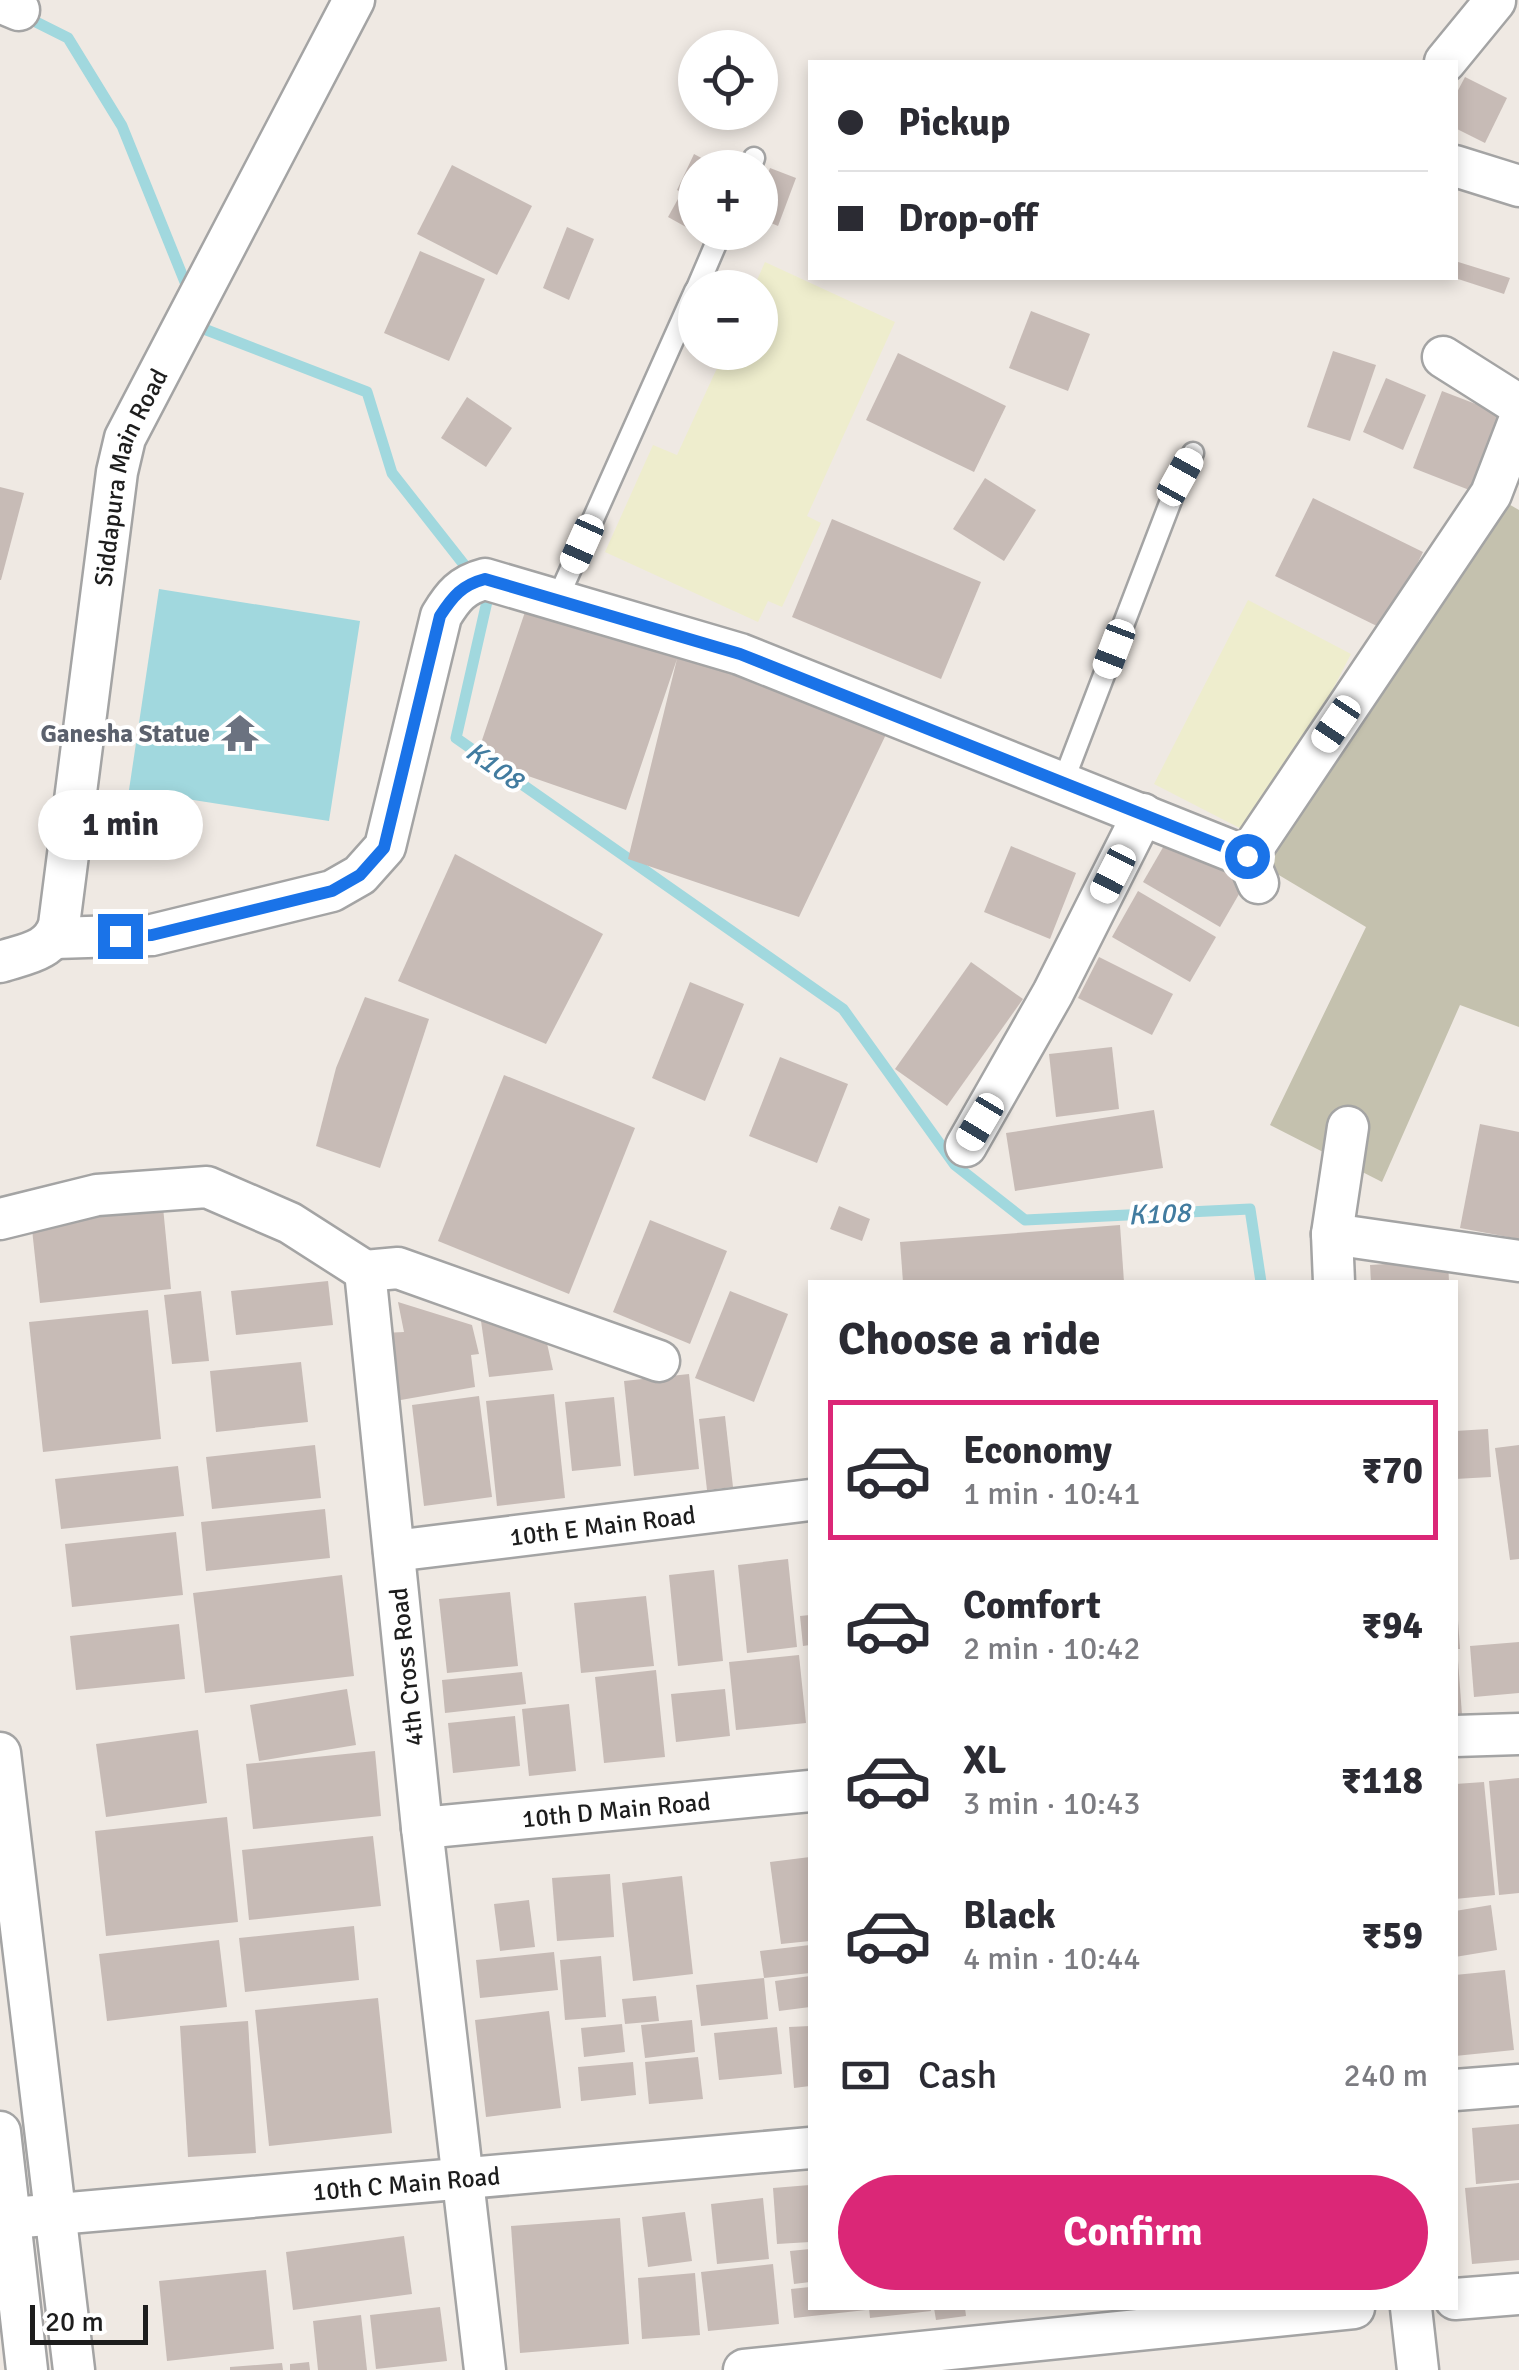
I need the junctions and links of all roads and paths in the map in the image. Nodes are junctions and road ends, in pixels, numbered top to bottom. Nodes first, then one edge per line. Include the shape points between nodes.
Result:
1 (354, 0) edge
2 (1495, 1) edge
3 (1448, 60) edge
4 (1458, 167) edge
5 (1519, 186) edge
6 (678, 329) edge
7 (1443, 357) dead end
8 (1519, 405) edge
9 (1519, 421) edge
10 (1192, 453) dead end
11 (557, 600) junction
12 (1064, 782) junction
13 (1143, 814) junction
14 (56, 938) junction
15 (0, 962) edge
16 (1348, 1127) dead end
17 (966, 1146) dead end
18 (0, 1219) edge
19 (1332, 1234) junction
20 (1519, 1261) edge
21 (365, 1271) junction
22 (1334, 1280) edge
23 (659, 1361) dead end
24 (808, 1500) edge
25 (394, 1550) junction
26 (1519, 1734) edge
27 (1458, 1736) edge
28 (0, 1753) edge
29 (808, 1792) edge
30 (422, 1828) junction
31 (1519, 2085) edge
32 (1458, 2090) edge
33 (0, 2132) edge
34 (808, 2148) edge
35 (463, 2180) junction
36 (54, 2214) junction
37 (5, 2218) edge
38 (1519, 2294) edge
39 (1458, 2298) edge
40 (1334, 2310) edge
41 (1412, 2310) edge
42 (27, 2370) edge
43 (74, 2370) edge
44 (485, 2370) edge
45 (744, 2370) edge
46 (1418, 2370) edge

1 - 14 street, Siddapura Main Road via 125,438
2 - 3 street
4 - 5 street
6 - 11 lane
7 - 8 street
9 - 13 street via 1491,494 1252,870
10 - 12 lane
11 - 12 street via 740,654
11 - 14 street via 485,579 454,595 440,616 384,848 360,875 332,891 152,935
12 - 13 street
13 - 17 street
14 - 15 street
16 - 19 street
18 - 21 street via 98,1195 207,1188 290,1223
19 - 20 street
19 - 22 street
21 - 23 street via 398,1268
21 - 25 street, 4th Cross Road
24 - 25 street, 10th E Main Road
25 - 30 street, 4th Cross Road
26 - 27 street
28 - 36 street
29 - 30 street, 10th D Main Road
30 - 35 street, 4th Cross Road
31 - 32 street
33 - 37 street
34 - 35 street, 10th C Main Road
35 - 36 street, 10th C Main Road
35 - 44 street, 4th Cross Road
36 - 37 street, 10th C Main Road
36 - 43 street
37 - 42 street
38 - 39 street
40 - 45 street
41 - 46 street

